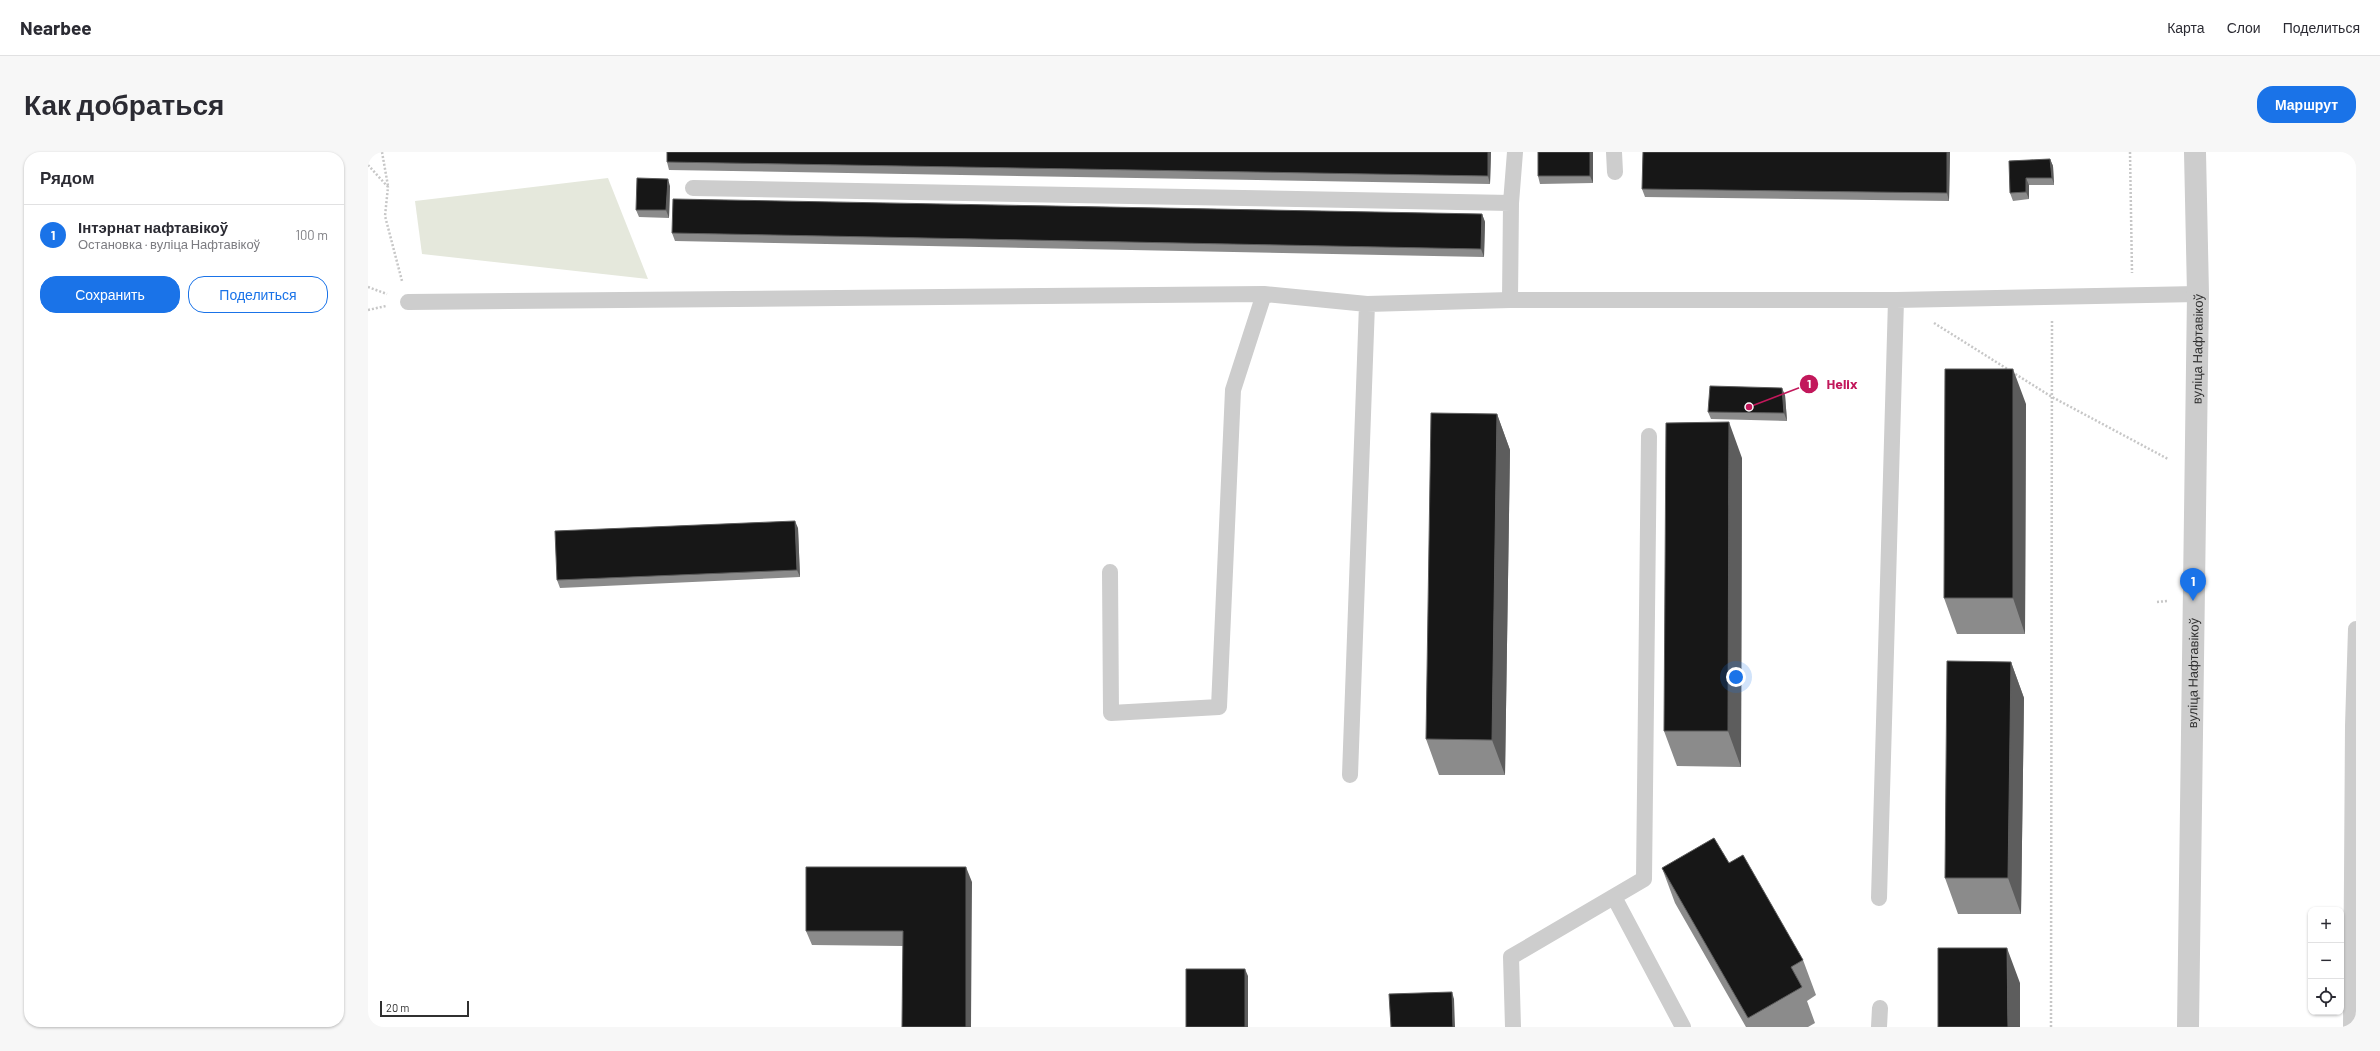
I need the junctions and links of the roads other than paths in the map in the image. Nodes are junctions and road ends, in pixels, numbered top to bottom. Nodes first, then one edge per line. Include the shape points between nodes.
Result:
1 (1515, 152) edge
2 (1614, 152) edge
3 (2196, 152) edge
4 (1615, 172) dead end
5 (693, 188) dead end
6 (1511, 203) junction
7 (1264, 294) junction
8 (2198, 294) junction
9 (1510, 300) junction
10 (1896, 300) junction
11 (408, 302) road end
12 (1367, 304) junction
13 (1649, 436) dead end
14 (1110, 572) dead end
15 (2356, 628) edge
16 (2354, 726) edge
17 (1350, 774) dead end
18 (1614, 897) junction
19 (1879, 898) dead end
20 (1880, 1008) dead end
21 (1513, 1027) edge
22 (1683, 1027) edge
23 (1879, 1027) edge
24 (2188, 1027) edge
25 (2351, 1027) edge

1 - 6 lane
2 - 4 lane
3 - 8 street, вуліца Нафтавікоў
5 - 6 lane
6 - 9 lane
7 - 11 lane
7 - 12 lane
7 - 14 lane via 1233,390 1219,707 1111,713
8 - 10 lane
8 - 24 street, вуліца Нафтавікоў
9 - 10 lane
9 - 12 lane
10 - 19 lane
12 - 17 lane
13 - 18 lane via 1644,879
15 - 16 lane
16 - 25 lane
18 - 21 lane via 1511,957
18 - 22 lane
20 - 23 lane

